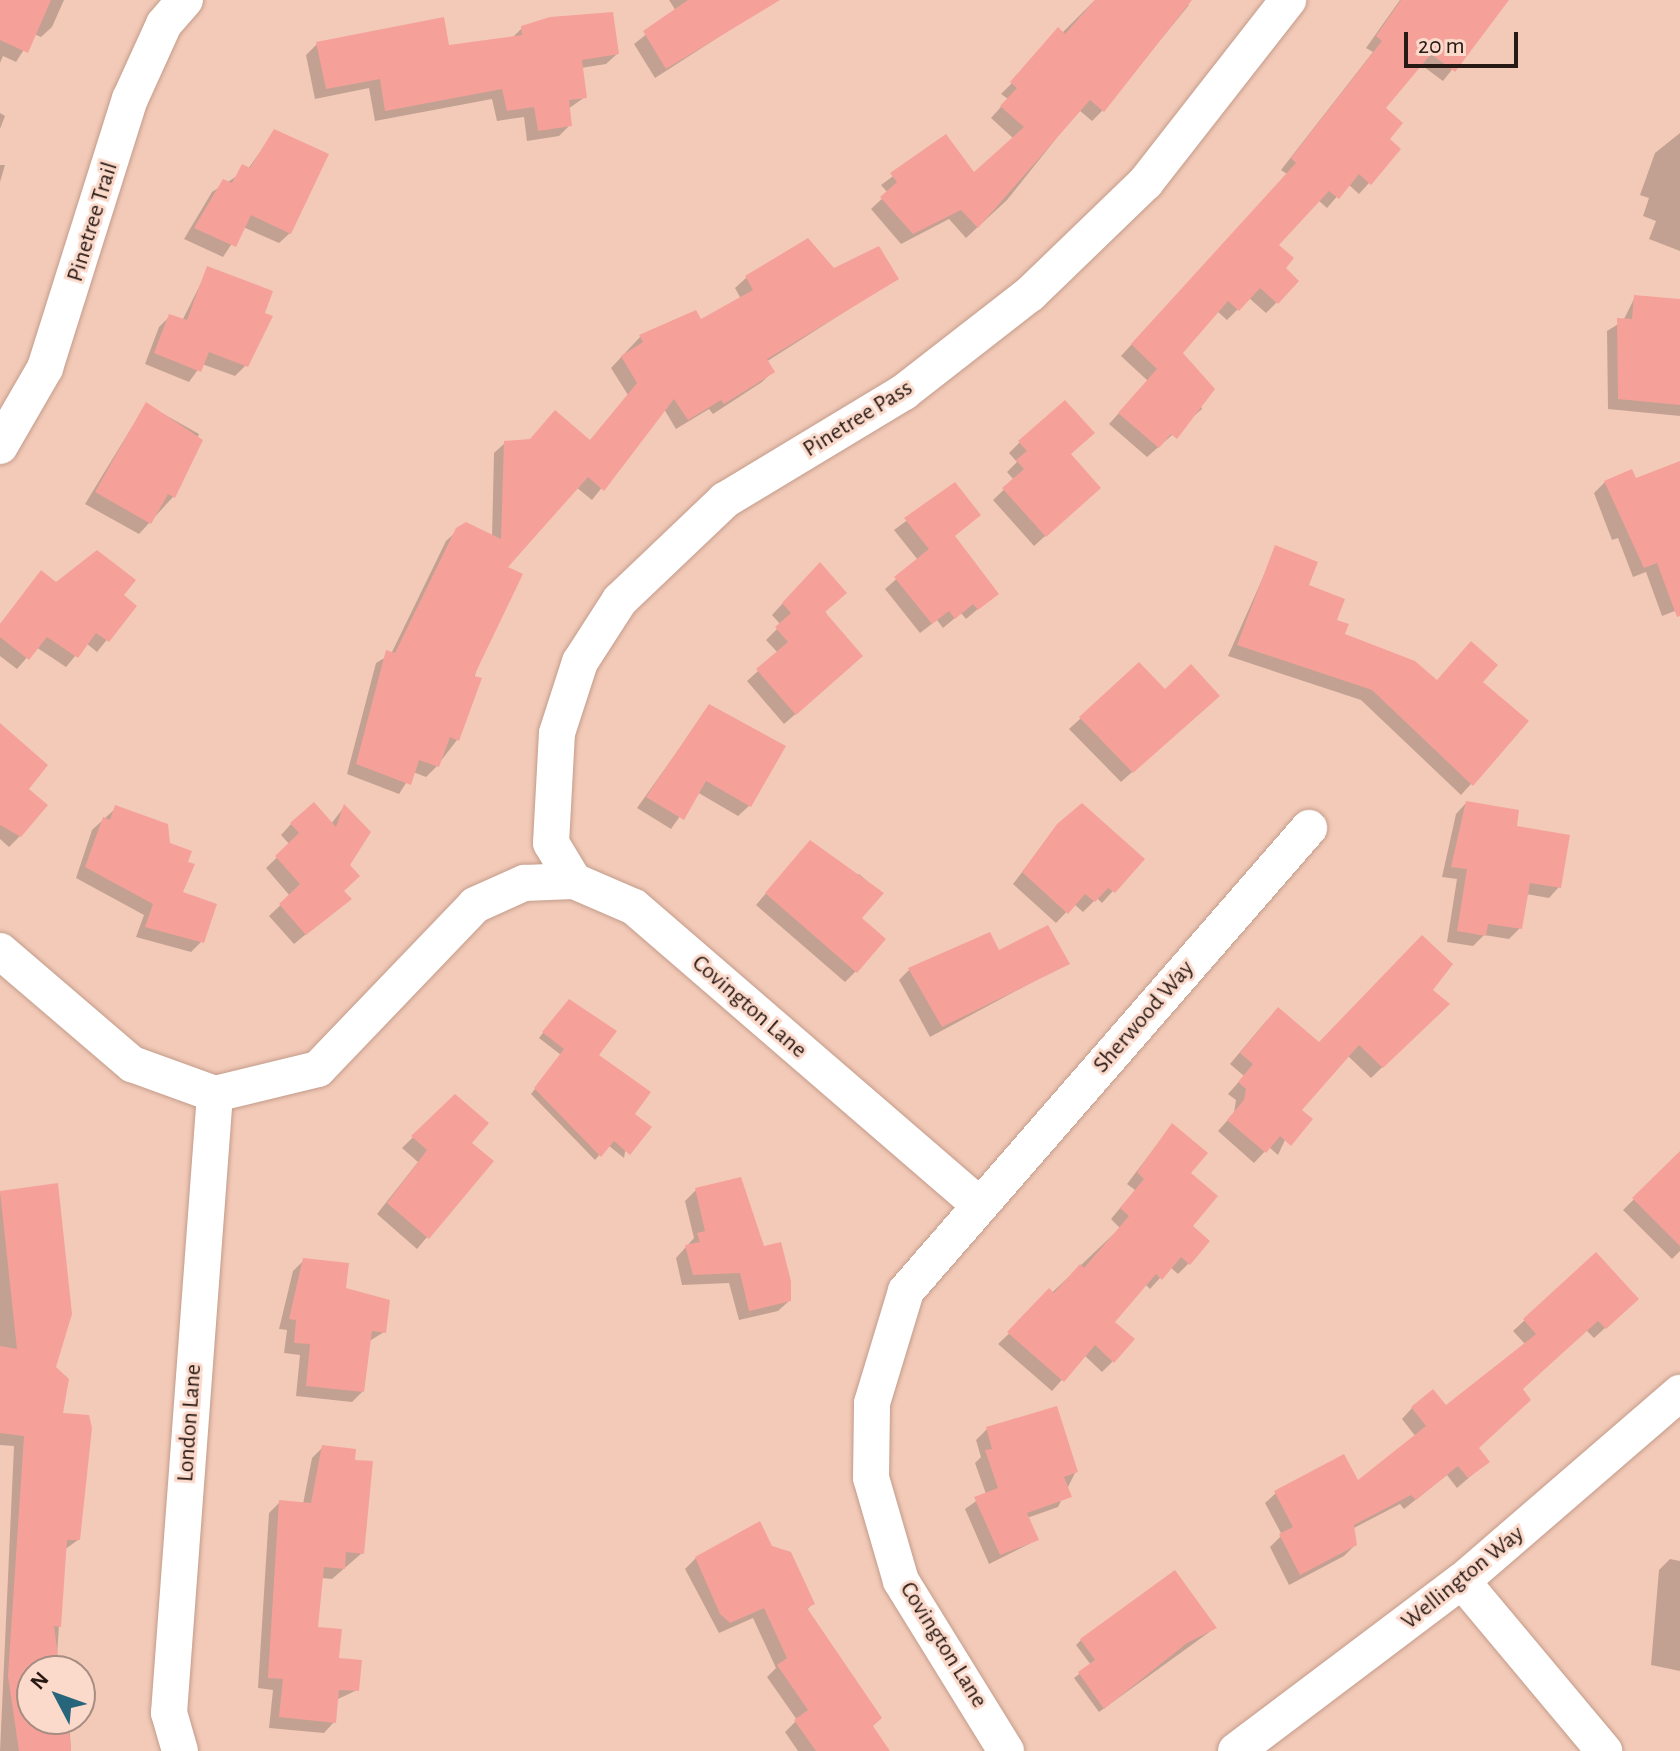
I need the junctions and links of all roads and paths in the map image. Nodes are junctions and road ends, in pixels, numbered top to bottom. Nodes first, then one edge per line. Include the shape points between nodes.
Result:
1 (185, 0) edge
2 (1288, 0) edge
3 (0, 446) edge
4 (1309, 828) dead end
5 (574, 881) junction
6 (0, 951) edge
7 (215, 1094) junction
8 (979, 1205) junction
9 (1680, 1393) edge
10 (1462, 1581) junction
11 (180, 1751) edge
12 (1006, 1751) edge
13 (1236, 1751) edge
14 (1604, 1751) edge

1 - 3 street, Pinetree Trail via 164,24 130,99 45,368
2 - 5 street, Pinetree Pass via 1146,182 1030,294 904,392 725,500 620,600 580,662 557,733 551,843
4 - 8 street, Sherwood Way
5 - 7 street, Covington Lane via 524,883 475,905 318,1069
5 - 8 street, Covington Lane via 634,907
6 - 7 street via 132,1064
7 - 11 street, London Lane via 169,1713
8 - 12 street, Covington Lane via 906,1291 872,1403 871,1478 901,1581
9 - 10 street, Wellington Way
10 - 13 street, Wellington Way
10 - 14 street

